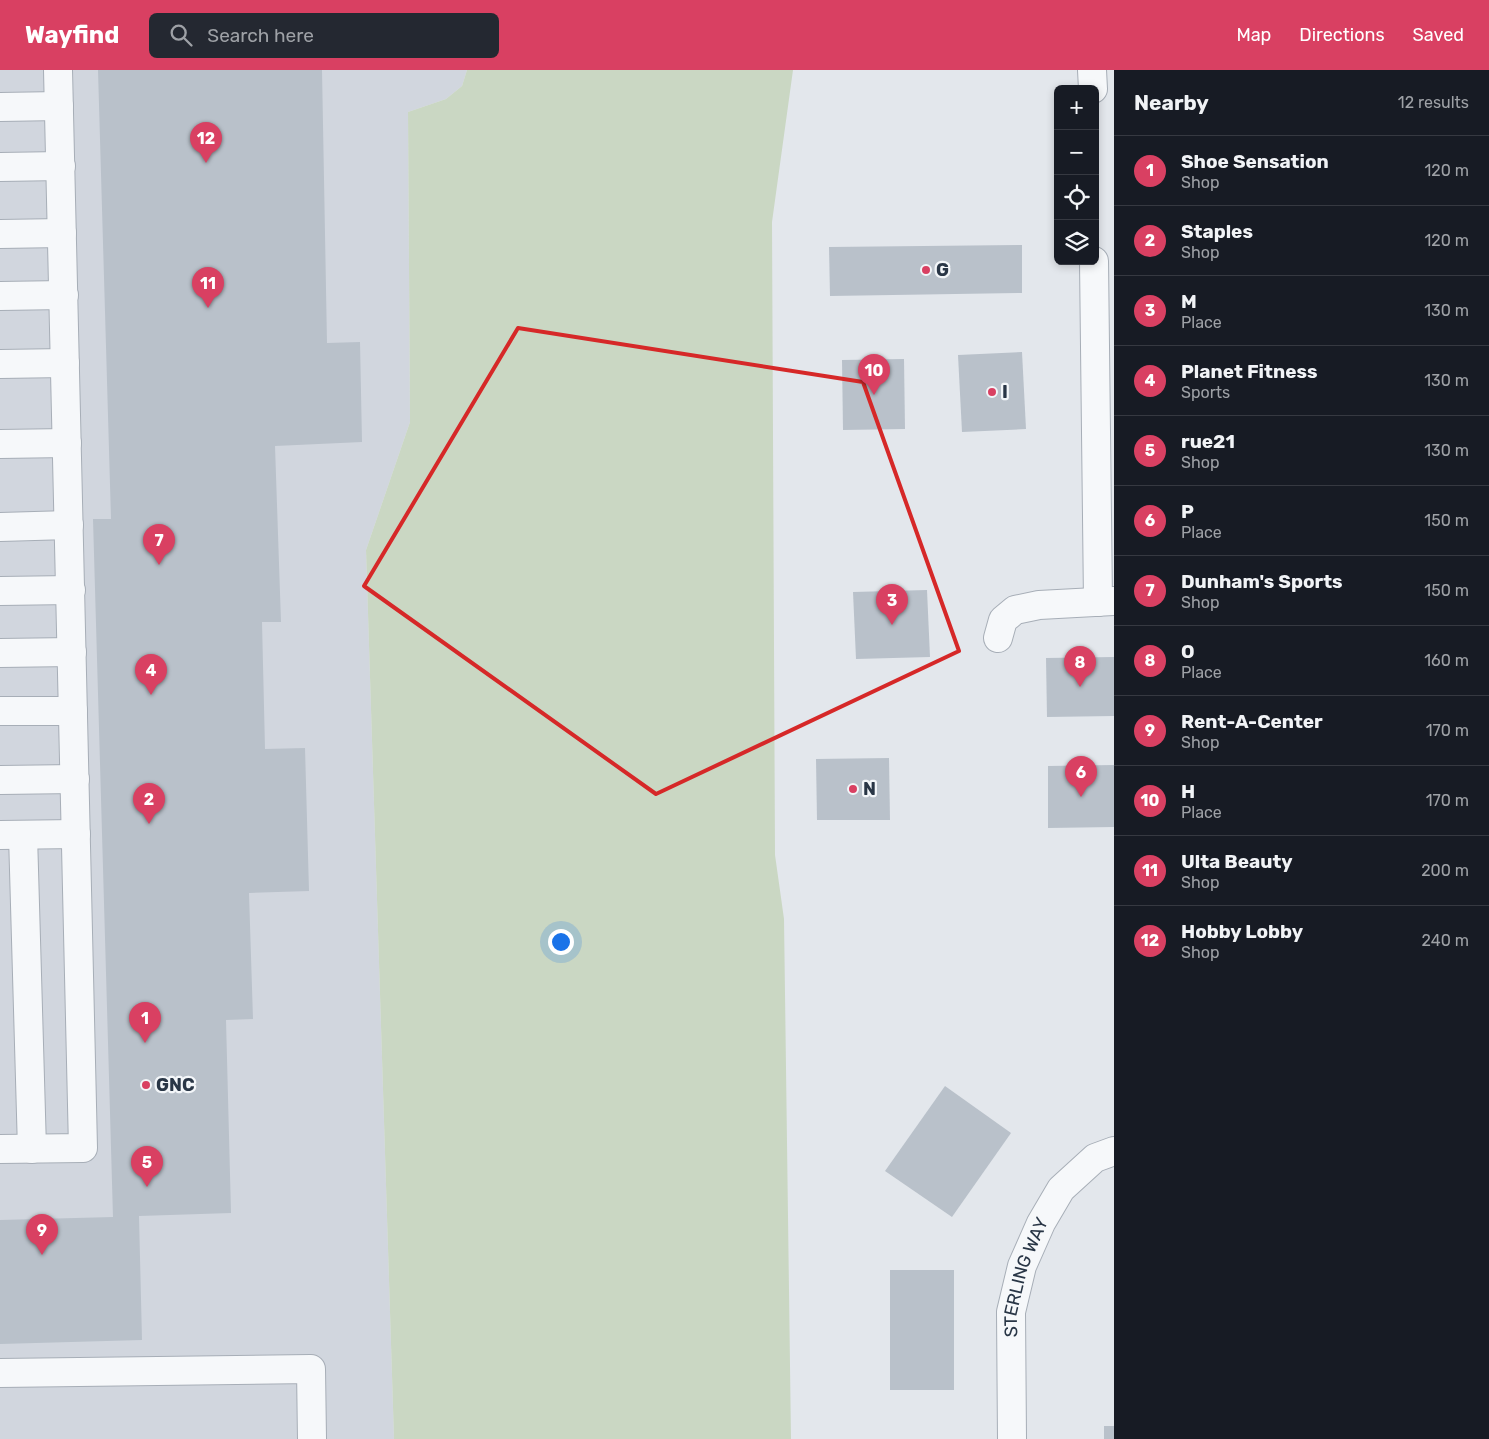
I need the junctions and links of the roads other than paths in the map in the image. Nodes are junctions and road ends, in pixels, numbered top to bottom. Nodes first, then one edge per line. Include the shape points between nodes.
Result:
1 (58, 70) edge
2 (1092, 70) edge
3 (1092, 85) edge
4 (59, 106) junction
5 (0, 107) edge
6 (61, 166) junction
7 (0, 167) edge
8 (62, 233) junction
9 (0, 234) edge
10 (1094, 265) edge
11 (64, 295) junction
12 (0, 296) edge
13 (0, 364) edge
14 (65, 364) junction
15 (67, 443) junction
16 (0, 444) edge
17 (69, 525) junction
18 (0, 526) edge
19 (70, 590) junction
20 (0, 591) edge
21 (1106, 602) edge
22 (998, 638) dead end
23 (72, 652) junction
24 (0, 653) edge
25 (0, 711) edge
26 (73, 711) junction
27 (75, 779) junction
28 (0, 780) edge
29 (76, 834) junction
30 (12, 835) edge
31 (0, 1149) edge
32 (32, 1149) junction
33 (1114, 1151) edge
34 (0, 1373) edge
35 (312, 1439) edge
36 (1012, 1439) edge

1 - 4 street
2 - 3 street
4 - 5 street
4 - 6 street
6 - 7 street
6 - 8 street
8 - 9 street
8 - 11 street
10 - 21 street
11 - 12 street
11 - 14 street
13 - 14 street
14 - 15 street
15 - 16 street
15 - 17 street
17 - 18 street
17 - 19 street
19 - 20 street
19 - 23 street
21 - 22 street via 1039,605 1015,610 1003,620
23 - 24 street
23 - 26 street
25 - 26 street
26 - 27 street
27 - 28 street
27 - 29 street
29 - 30 street
29 - 32 street via 83,1148
30 - 32 street
31 - 32 street
33 - 36 street, STERLING WAY via 1095,1158 1061,1189 1040,1223 1022,1266 1012,1312
34 - 35 street via 311,1369

